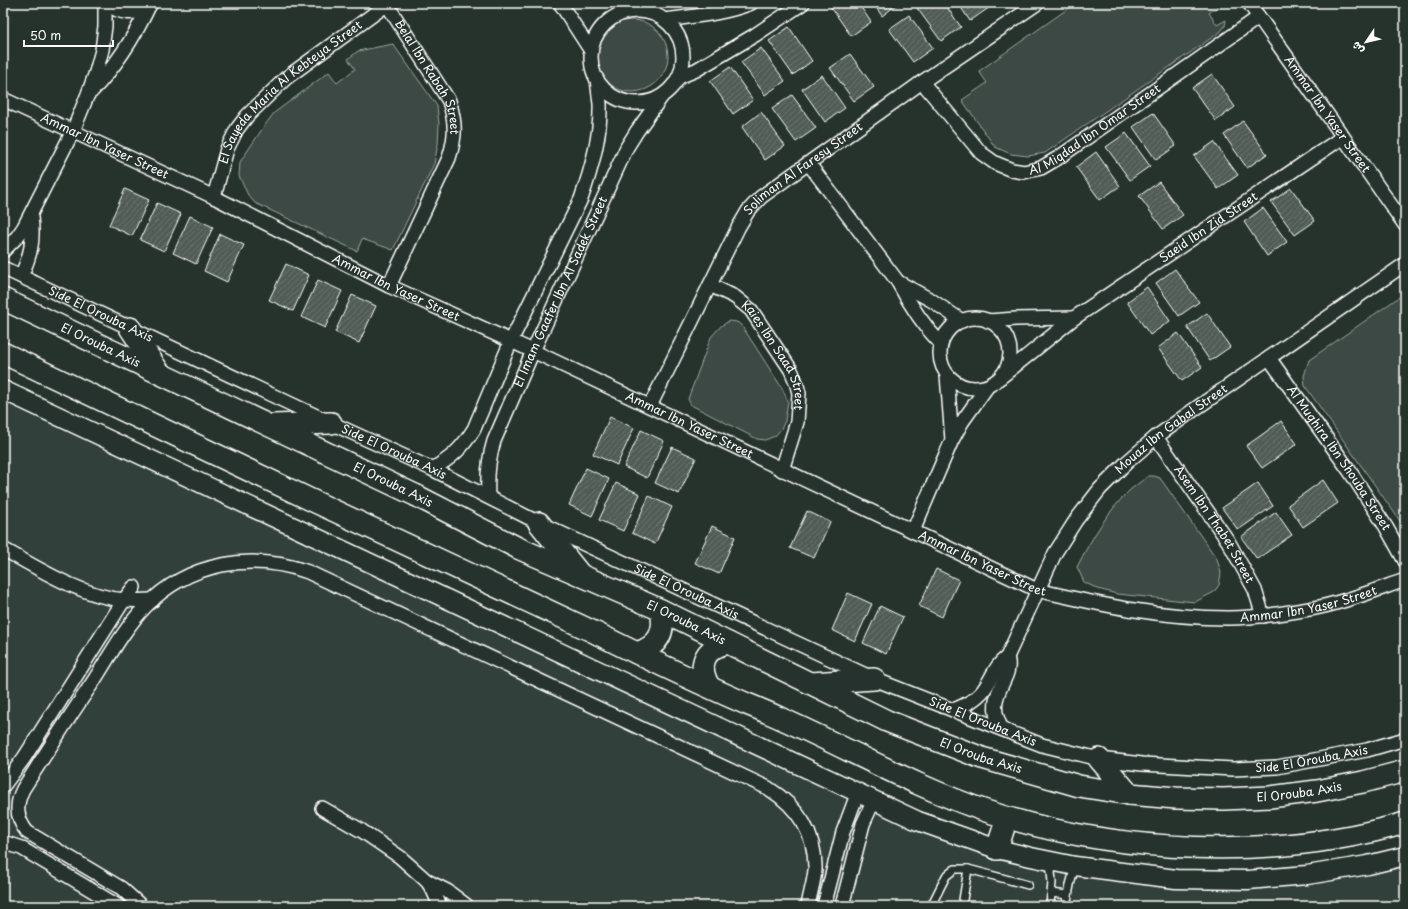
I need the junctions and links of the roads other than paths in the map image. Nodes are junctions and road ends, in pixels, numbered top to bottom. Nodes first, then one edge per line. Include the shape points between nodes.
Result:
1 (105, 3) edge
2 (560, 3) edge
3 (626, 3) edge
4 (751, 3) edge
5 (803, 3) edge
6 (1038, 3) edge
7 (1249, 3) edge
8 (387, 4) edge
9 (150, 5) edge
10 (640, 10) junction
11 (1259, 17) junction
12 (665, 20) junction
13 (591, 51) junction
14 (679, 77) junction
15 (597, 79) junction
16 (922, 82) junction
17 (88, 94) junction
18 (662, 96) junction
19 (3, 99) edge
20 (73, 131) junction
21 (1344, 137) junction
22 (809, 164) junction
23 (214, 197) junction
24 (30, 217) junction
25 (1405, 225) edge
26 (3, 251) edge
27 (1405, 264) edge
28 (3, 268) edge
29 (21, 276) junction
30 (898, 282) junction
31 (710, 285) junction
32 (390, 286) junction
33 (3, 299) edge
34 (1074, 318) junction
35 (962, 321) junction
36 (988, 321) junction
37 (130, 328) junction
38 (511, 342) junction
39 (941, 344) junction
40 (533, 351) junction
41 (3, 353) edge
42 (1269, 358) junction
43 (160, 373) junction
44 (947, 375) junction
45 (1001, 377) junction
46 (987, 387) junction
47 (3, 390) edge
48 (650, 406) junction
49 (332, 423) junction
50 (270, 425) junction
51 (1156, 437) junction
52 (952, 440) junction
53 (432, 469) junction
54 (782, 470) junction
55 (488, 497) junction
56 (539, 523) junction
57 (913, 531) junction
58 (3, 549) edge
59 (1405, 561) edge
60 (582, 576) junction
61 (1405, 580) edge
62 (134, 586) dead end
63 (1037, 590) junction
64 (124, 600) junction
65 (153, 600) junction
66 (661, 610) junction
67 (1263, 616) junction
68 (728, 643) junction
69 (637, 653) junction
70 (1007, 657) junction
71 (874, 679) junction
72 (811, 683) junction
73 (709, 686) junction
74 (953, 710) junction
75 (1002, 729) junction
76 (1405, 739) edge
77 (1099, 759) junction
78 (1405, 772) edge
79 (3, 786) edge
80 (1129, 794) junction
81 (866, 796) junction
82 (322, 808) dead end
83 (1007, 818) junction
84 (847, 820) junction
85 (1404, 824) edge
86 (3, 842) edge
87 (858, 844) junction
88 (997, 848) junction
89 (1405, 856) edge
90 (1050, 861) junction
91 (1075, 866) junction
92 (968, 869) junction
93 (426, 881) junction
94 (1028, 885) dead end
95 (1051, 893) junction
96 (1068, 895) junction
97 (118, 906) edge
98 (141, 906) edge
99 (440, 906) edge
100 (466, 906) edge
101 (808, 906) edge
102 (824, 906) edge
103 (842, 906) edge
104 (931, 906) edge
105 (962, 906) edge
106 (1050, 906) edge
107 (1066, 906) edge

1 - 9 street via 126,13 142,10
1 - 17 street via 102,50
2 - 13 street
3 - 10 street
4 - 12 street via 720,12
5 - 14 street via 755,35 696,70
6 - 16 street, Soliman Al Faresy Street
7 - 11 street, Ammar Ibn Yaser Street
8 - 23 street, El Sayeda Maria Al Kebteya Street via 286,78 247,116 237,129 228,149
8 - 32 street, Belal Ibn Rabah Street via 449,101 454,115 455,130 449,158
9 - 17 street via 121,56
10 - 12 street via 651,12
10 - 13 street via 614,17 603,26 595,37
11 - 16 street, Al Miqdad Ibn Omar Street via 1058,158 1041,168 1024,172 995,164 980,153
11 - 21 street, Ammar Ibn Yaser Street
12 - 14 street via 679,36 682,46 683,67
13 - 15 street
14 - 18 street via 672,88
15 - 18 street via 614,97 626,102 645,102
15 - 38 street, El Imam Gaafer Ibn Al Sadek Street via 600,105 595,154 589,177 581,199
16 - 22 street, Soliman Al Faresy Street
17 - 20 street
18 - 40 street, El Imam Gaafer Ibn Al Sadek Street via 627,147
19 - 20 street, Ammar Ibn Yaser Street
20 - 23 street, Ammar Ibn Yaser Street
20 - 24 street
21 - 25 street, Ammar Ibn Yaser Street
21 - 34 street, Saeid Ibn Zid Street
22 - 30 street
22 - 31 street, Soliman Al Faresy Street via 761,198 748,211
23 - 32 street, Ammar Ibn Yaser Street
24 - 26 street
24 - 29 street via 33,232 31,248
27 - 42 street, Mouaz Ibn Gabal Street
28 - 29 street, Side El Orouba Axis
29 - 37 street, Side El Orouba Axis
30 - 35 street
30 - 39 street via 917,315
31 - 48 street, Soliman Al Faresy Street
31 - 54 street, Kaies Ibn Saad Street via 751,310 791,370 796,382 799,393 797,422
32 - 38 street, Ammar Ibn Yaser Street
33 - 43 main road, El Orouba Axis
34 - 36 street
34 - 45 street, Saeid Ibn Zid Street
35 - 36 street via 979,318
35 - 39 street via 952,326
36 - 45 street via 1003,332 1008,341 1010,360
37 - 43 main road
37 - 49 street, Side El Orouba Axis
38 - 40 street, Ammar Ibn Yaser Street
38 - 53 street, El Imam Gaafer Ibn Al Sadek Street via 466,442 456,454
39 - 44 street via 942,366
40 - 48 street, Ammar Ibn Yaser Street
40 - 55 street, El Imam Gaafer Ibn Al Sadek Street via 494,441 488,471
41 - 69 main road
42 - 51 street, Mouaz Ibn Gabal Street
42 - 59 street, Al Mughira Ibn Shouba Street via 1353,476
43 - 50 main road, El Orouba Axis
44 - 46 street via 965,387
44 - 52 street
45 - 46 street
46 - 52 street
47 - 81 street
48 - 54 street, Ammar Ibn Yaser Street
49 - 50 main road
49 - 53 street, Side El Orouba Axis
50 - 60 main road, El Orouba Axis via 518,548
51 - 63 street, Mouaz Ibn Gabal Street via 1100,489 1055,553
51 - 67 street, Asem Ibn Thabet Street via 1228,541 1255,590
52 - 57 street
53 - 55 street, Side El Orouba Axis
54 - 57 street, Ammar Ibn Yaser Street
55 - 56 street, Side El Orouba Axis
56 - 60 main road
56 - 71 street, Side El Orouba Axis
57 - 63 street, Ammar Ibn Yaser Street
58 - 64 street via 67,583
60 - 66 main road, El Orouba Axis
61 - 67 street, Ammar Ibn Yaser Street via 1317,607
62 - 64 street
63 - 67 street, Ammar Ibn Yaser Street via 1114,608 1152,613 1190,617
63 - 70 street, Mouaz Ibn Gabal Street
64 - 65 street
64 - 79 street via 24,758
65 - 98 street via 122,637 18,797 17,806 20,820 27,832 121,888
65 - 101 street via 185,578 214,566 230,563 267,562 308,572 779,795 804,822 812,846 815,870
66 - 68 main road, El Orouba Axis
66 - 69 main road via 664,621 662,633 647,650
68 - 72 main road, El Orouba Axis
68 - 73 main road via 711,650 705,658 704,678
69 - 73 main road
70 - 74 street, Mouaz Ibn Gabal Street via 996,668 982,691 971,701
70 - 75 street, Mouaz Ibn Gabal Street via 1008,670 995,704
71 - 72 main road
71 - 74 street, Side El Orouba Axis
72 - 80 main road, El Orouba Axis via 887,721 982,758 1079,786
73 - 83 main road via 932,790
74 - 75 street, Side El Orouba Axis
75 - 77 street, Side El Orouba Axis via 1042,745
76 - 77 street, Side El Orouba Axis via 1367,750 1277,767 1233,769
77 - 80 main road
78 - 80 main road, El Orouba Axis via 1317,791 1270,797 1223,799
81 - 84 street
81 - 87 street via 864,824
81 - 88 street via 918,821
82 - 93 street via 400,857
83 - 85 main road via 1038,827 1094,837 1186,847 1281,846 1328,840
83 - 88 main road
84 - 87 street via 853,825
84 - 102 street
86 - 97 street via 21,848
87 - 103 street
88 - 90 street
89 - 91 street via 1306,875 1248,880 1176,879
90 - 91 street
90 - 95 lane
91 - 96 lane
92 - 94 lane
92 - 104 lane via 955,869 950,872
92 - 105 lane
93 - 99 street
93 - 100 street via 447,891
95 - 96 lane
95 - 106 lane
96 - 107 lane

